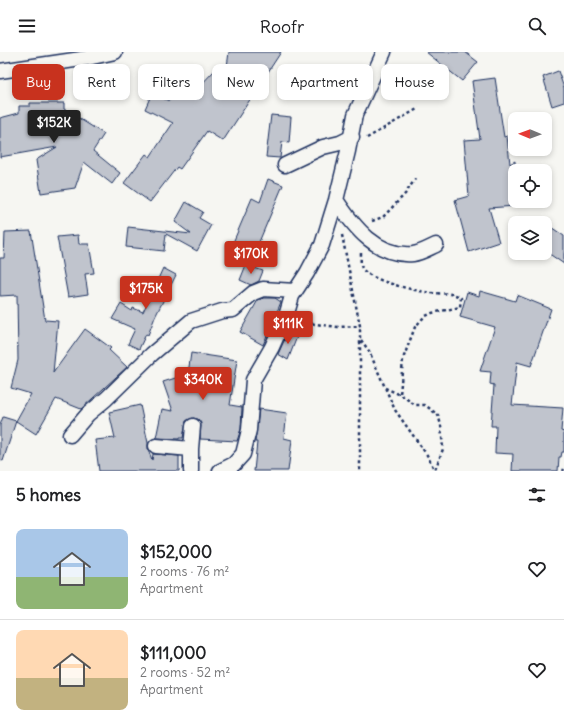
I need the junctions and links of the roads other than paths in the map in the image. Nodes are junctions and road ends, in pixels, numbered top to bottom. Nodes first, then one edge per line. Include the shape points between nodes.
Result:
1 (115, 52) edge
2 (384, 52) edge
3 (0, 71) edge
4 (352, 137) junction
5 (285, 165) dead end
6 (336, 200) junction
7 (436, 246) dead end
8 (295, 291) junction
9 (193, 426) dead end
10 (70, 435) dead end
11 (156, 446) dead end
12 (191, 449) junction
13 (191, 471) edge
14 (220, 471) edge

1 - 3 street
2 - 4 street via 356,115
4 - 5 street
4 - 6 street
6 - 7 street via 360,231 374,244 399,254 415,254
6 - 8 street via 322,245
8 - 10 street via 263,289 253,293 233,310 192,320 88,414
8 - 14 street via 284,322 253,380 249,430 242,454 234,464
9 - 12 street
11 - 12 street
12 - 13 street

